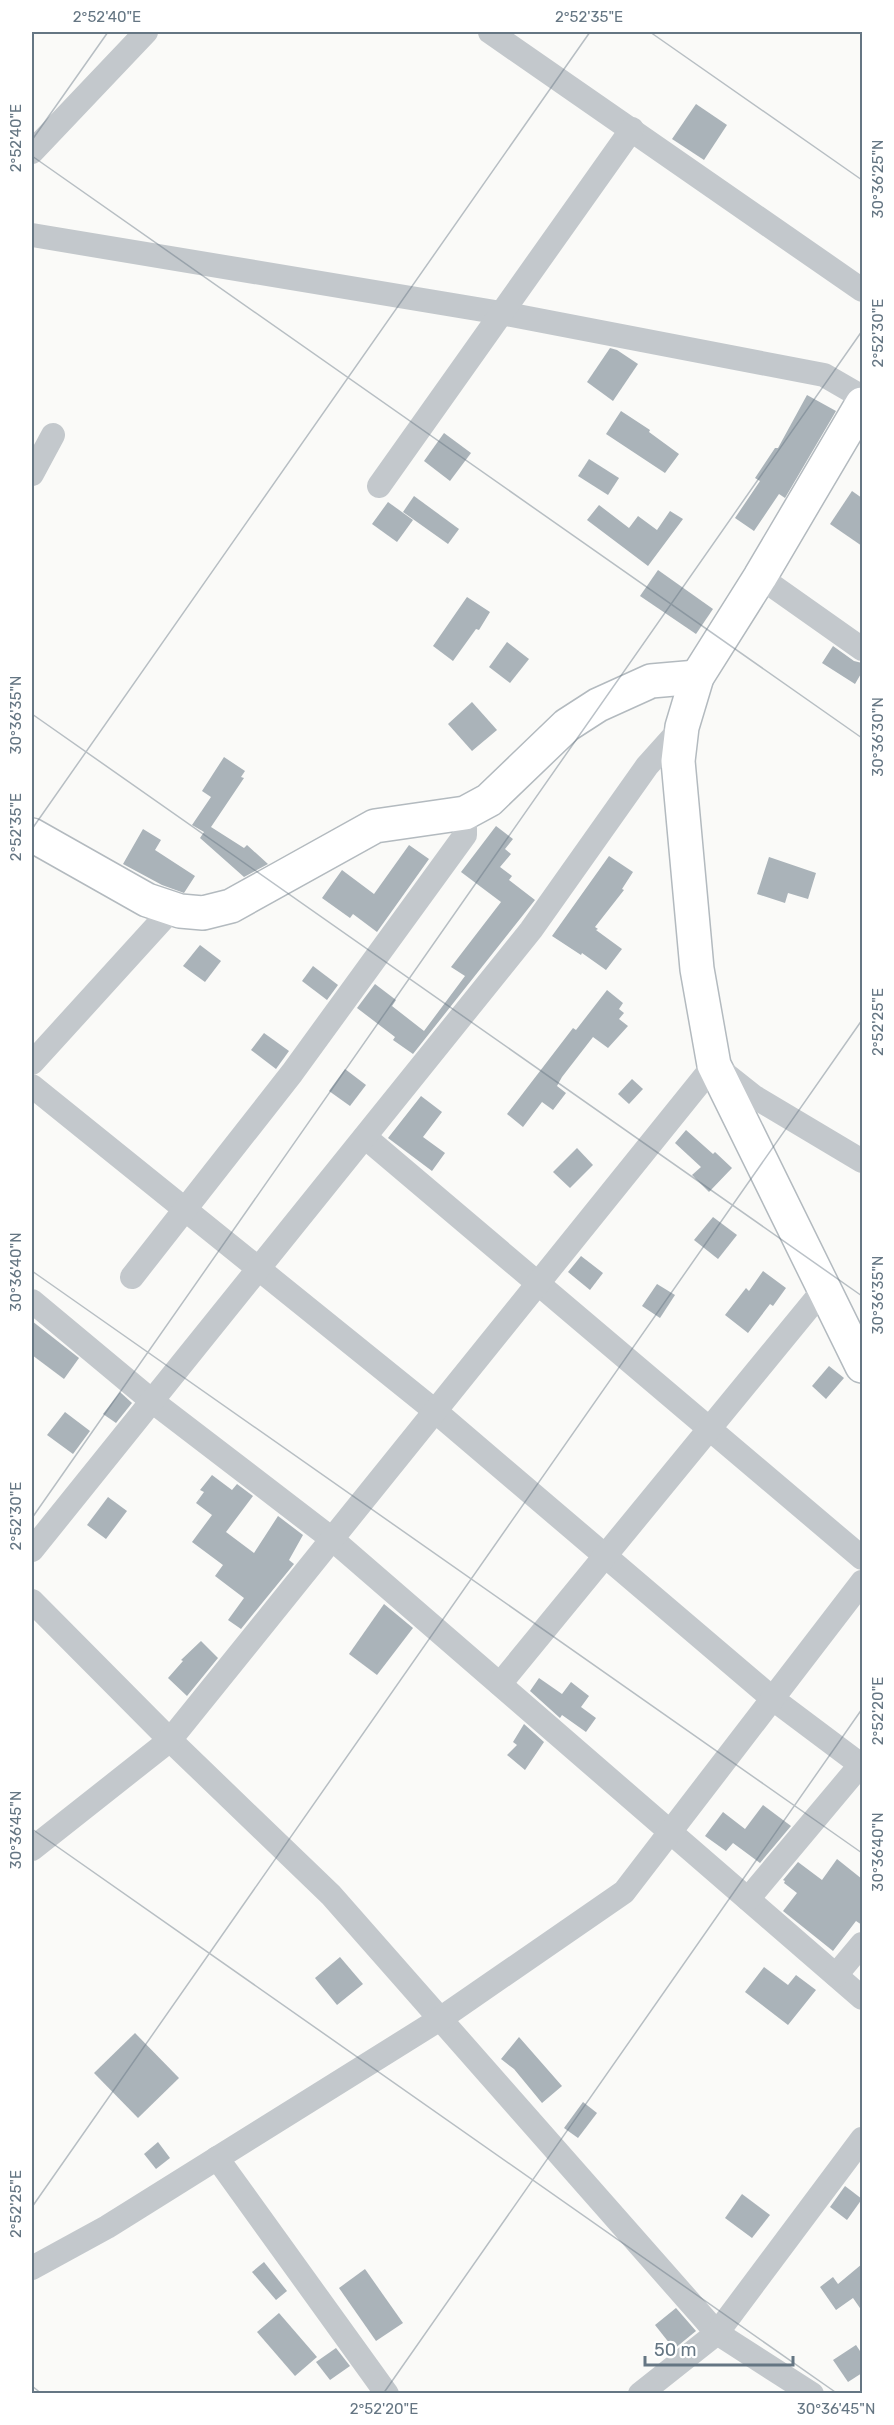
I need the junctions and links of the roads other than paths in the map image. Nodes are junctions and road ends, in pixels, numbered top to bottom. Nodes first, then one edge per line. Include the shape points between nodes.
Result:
1 (146, 32) edge
2 (490, 32) edge
3 (632, 129) junction
4 (32, 152) edge
5 (32, 235) edge
6 (862, 290) edge
7 (501, 314) junction
8 (862, 397) edge
9 (862, 404) edge
10 (53, 435) dead end
11 (32, 474) edge
12 (379, 486) dead end
13 (760, 577) junction
14 (862, 649) edge
15 (697, 677) junction
16 (682, 727) junction
17 (465, 813) junction
18 (32, 835) edge
19 (172, 908) junction
20 (32, 1063) edge
21 (714, 1065) junction
22 (32, 1086) edge
23 (365, 1137) junction
24 (862, 1161) edge
25 (185, 1209) junction
26 (258, 1269) junction
27 (132, 1277) dead end
28 (538, 1283) junction
29 (824, 1289) junction
30 (32, 1301) edge
31 (862, 1366) edge
32 (152, 1401) junction
33 (435, 1411) junction
34 (709, 1429) junction
35 (332, 1539) junction
36 (32, 1550) edge
37 (604, 1557) junction
38 (862, 1558) edge
39 (862, 1582) edge
40 (32, 1601) edge
41 (500, 1684) junction
42 (773, 1699) junction
43 (170, 1740) junction
44 (862, 1764) edge
45 (670, 1832) junction
46 (32, 1849) edge
47 (748, 1899) junction
48 (862, 1944) edge
49 (836, 1975) junction
50 (862, 1998) edge
51 (440, 2019) junction
52 (862, 2139) edge
53 (217, 2158) junction
54 (32, 2268) edge
55 (717, 2333) junction
56 (387, 2394) edge
57 (640, 2394) edge
58 (812, 2394) edge

1 - 4 street
2 - 3 street
3 - 6 street
3 - 7 street
5 - 7 street
7 - 8 street via 824,375
7 - 12 street
9 - 13 street
10 - 11 street
13 - 14 street
13 - 15 street
15 - 16 street
15 - 17 street via 651,681 598,705 567,725 489,800
16 - 21 street via 678,761 697,969
16 - 23 street via 648,766 531,930
17 - 19 street via 375,826 231,906 203,913
17 - 25 street via 465,835 292,1073
18 - 19 street via 147,900
19 - 20 street
21 - 24 street via 753,1096
21 - 28 street
21 - 29 street
22 - 25 street
23 - 26 street
23 - 28 street
25 - 26 street
25 - 27 street
26 - 32 street
26 - 33 street
28 - 33 street
28 - 34 street
29 - 31 street
29 - 34 street
30 - 32 street
32 - 35 street
32 - 36 street
33 - 35 street
33 - 37 street
34 - 37 street
34 - 38 street
35 - 41 street
35 - 43 street
37 - 41 street
37 - 42 street
39 - 42 street
40 - 43 street
41 - 45 street
42 - 44 street
42 - 45 street
43 - 46 street
43 - 51 street via 331,1895
44 - 47 street
45 - 47 street
45 - 51 street via 624,1892
47 - 49 street
48 - 49 street
49 - 50 street
51 - 53 street
51 - 55 street
52 - 55 street
53 - 54 street via 107,2227
53 - 56 street
55 - 57 street
55 - 58 street

